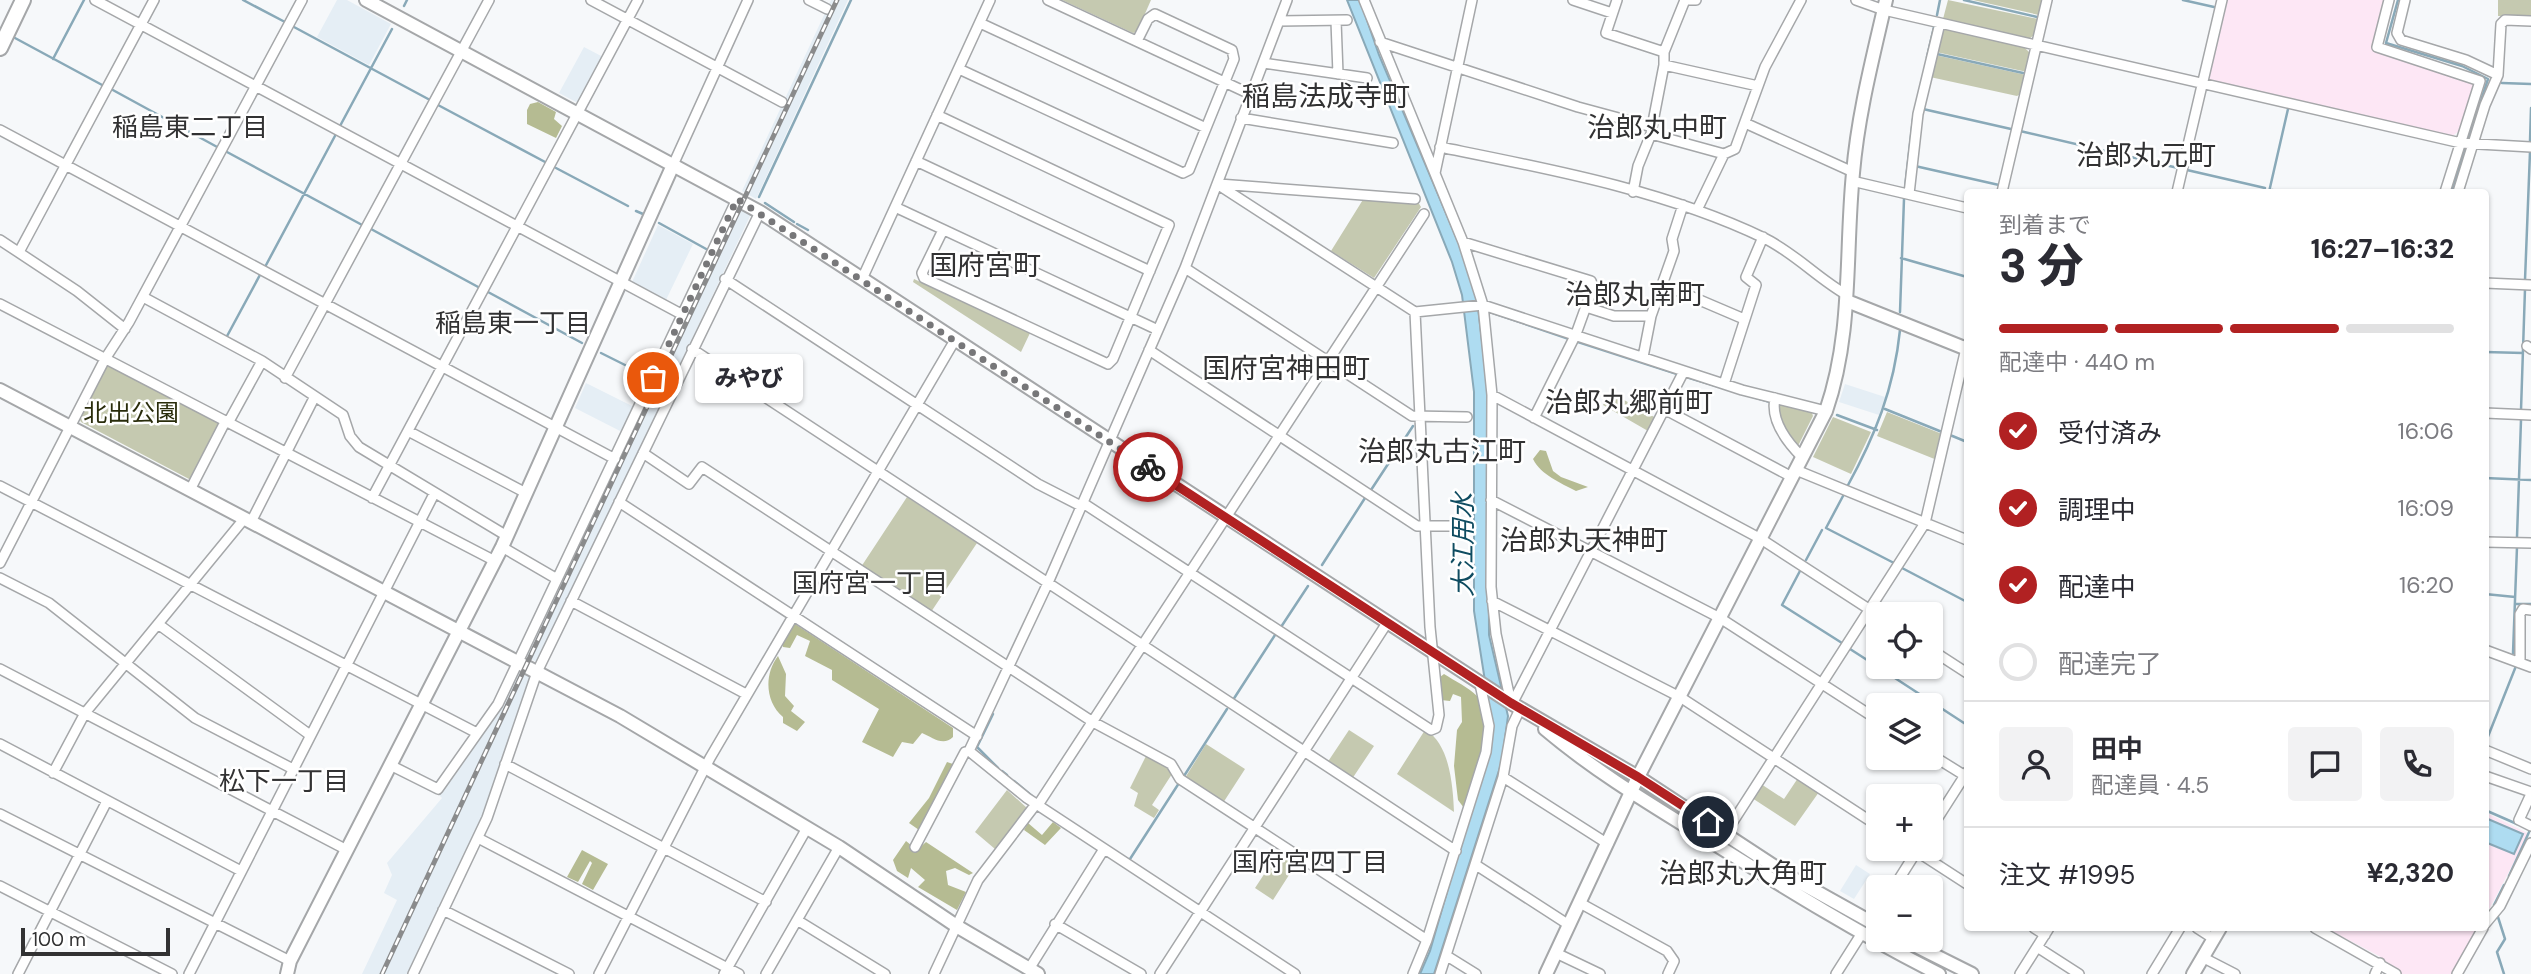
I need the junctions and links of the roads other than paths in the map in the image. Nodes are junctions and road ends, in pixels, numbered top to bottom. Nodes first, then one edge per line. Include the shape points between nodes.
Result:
1 (23, 0) edge
2 (95, 0) edge
3 (154, 0) edge
4 (302, 0) edge
5 (366, 0) edge
6 (489, 0) edge
7 (591, 0) edge
8 (638, 0) edge
9 (748, 0) edge
10 (809, 0) edge
11 (990, 0) edge
12 (1048, 0) edge
13 (1287, 0) edge
14 (1364, 0) edge
15 (1472, 0) edge
16 (1573, 0) edge
17 (1618, 0) edge
18 (1685, 0) edge
19 (1696, 0) edge
20 (1801, 0) edge
21 (1856, 0) edge
22 (2047, 0) edge
23 (2222, 0) edge
24 (2389, 0) edge
25 (2405, 0) edge
26 (1885, 5) edge
27 (827, 9) dead end
28 (1612, 13) junction
29 (1347, 20) dead end
30 (629, 21) junction
31 (1279, 21) junction
32 (1336, 21) junction
33 (2531, 21) edge
34 (980, 23) junction
35 (1940, 23) junction
36 (141, 24) junction
37 (3, 36) edge
38 (1137, 41) junction
39 (1380, 42) junction
40 (2036, 45) junction
41 (0, 48) edge
42 (461, 51) junction
43 (1664, 52) junction
44 (1263, 63) junction
45 (1664, 65) junction
46 (1458, 67) junction
47 (718, 68) junction
48 (959, 69) junction
49 (1338, 74) junction
50 (2498, 75) junction
51 (1367, 78) dead end
52 (1225, 82) junction
53 (2203, 84) junction
54 (256, 86) junction
55 (1758, 86) junction
56 (1250, 94) junction
57 (782, 102) dead end
58 (578, 114) junction
59 (937, 115) junction
60 (1241, 118) junction
61 (1745, 123) junction
62 (1206, 128) junction
63 (0, 130) edge
64 (1652, 130) junction
65 (1393, 143) dead end
66 (2465, 144) junction
67 (2531, 147) edge
68 (1440, 148) junction
69 (1724, 154) junction
70 (916, 161) junction
71 (401, 163) junction
72 (65, 165) junction
73 (673, 165) junction
74 (1434, 174) junction
75 (1852, 176) junction
76 (1217, 184) junction
77 (2003, 189) edge
78 (2179, 189) edge
79 (2446, 189) edge
80 (2459, 189) edge
81 (1633, 192) junction
82 (1909, 194) junction
83 (1415, 198) dead end
84 (737, 199) junction
85 (1683, 205) junction
86 (895, 207) junction
87 (1964, 207) edge
88 (1697, 210) junction
89 (760, 212) junction
90 (1424, 214) dead end
91 (517, 226) junction
92 (180, 227) junction
93 (943, 230) junction
94 (1763, 237) junction
95 (0, 240) edge
96 (1463, 242) junction
97 (19, 252) junction
98 (1185, 268) junction
99 (1150, 271) junction
100 (725, 279) junction
101 (862, 279) junction
102 (621, 282) junction
103 (2489, 283) edge
104 (1662, 284) junction
105 (2531, 285) edge
106 (1377, 287) junction
107 (143, 297) junction
108 (1847, 298) junction
109 (0, 304) edge
110 (325, 304) junction
111 (1483, 305) junction
112 (1586, 307) junction
113 (1415, 312) junction
114 (682, 315) junction
115 (1651, 316) junction
116 (1131, 317) junction
117 (1744, 319) junction
118 (125, 329) junction
119 (1158, 330) junction
120 (1576, 334) junction
121 (955, 340) junction
122 (1964, 346) edge
123 (692, 349) junction
124 (1149, 350) junction
125 (1643, 357) junction
126 (106, 359) junction
127 (1964, 360) edge
128 (262, 361) junction
129 (1328, 361) junction
130 (442, 367) junction
131 (1684, 371) junction
132 (285, 378) junction
133 (1724, 384) junction
134 (0, 390) edge
135 (1492, 395) junction
136 (314, 398) junction
137 (1774, 398) junction
138 (917, 404) junction
139 (1664, 409) junction
140 (1826, 411) junction
141 (2489, 413) edge
142 (2531, 415) edge
143 (1466, 417) dead end
144 (1419, 418) junction
145 (1534, 418) junction
146 (227, 422) junction
147 (69, 426) junction
148 (556, 428) junction
149 (408, 431) junction
150 (1280, 436) junction
151 (1109, 441) junction
152 (286, 453) junction
153 (643, 453) junction
154 (1802, 457) junction
155 (615, 459) junction
156 (389, 466) junction
157 (877, 472) junction
158 (1632, 472) junction
159 (1794, 473) junction
160 (0, 486) edge
161 (190, 490) junction
162 (526, 493) junction
163 (434, 495) junction
164 (372, 498) junction
165 (1491, 500) junction
166 (31, 502) junction
167 (619, 502) junction
168 (1082, 505) junction
169 (1226, 518) junction
170 (247, 520) junction
171 (419, 522) junction
172 (1925, 523) junction
173 (1466, 526) dead end
174 (1424, 527) junction
175 (1761, 539) junction
176 (1964, 539) edge
177 (505, 542) junction
178 (2489, 542) edge
179 (2531, 543) edge
180 (829, 551) junction
181 (1591, 552) junction
182 (495, 561) junction
183 (0, 563) edge
184 (1190, 573) junction
185 (0, 578) edge
186 (557, 579) junction
187 (189, 585) junction
188 (1047, 585) junction
189 (383, 592) junction
190 (572, 601) junction
191 (1492, 601) junction
192 (1879, 602) edge
193 (1866, 607) edge
194 (2531, 610) edge
195 (791, 615) junction
196 (1720, 618) junction
197 (1866, 622) edge
198 (158, 624) junction
199 (1387, 624) junction
200 (1550, 631) junction
201 (459, 632) junction
202 (1142, 647) junction
203 (2489, 651) edge
204 (1432, 652) junction
205 (1943, 657) edge
206 (517, 662) junction
207 (2520, 663) junction
208 (124, 665) junction
209 (346, 666) junction
210 (2531, 667) edge
211 (1008, 668) junction
212 (0, 669) edge
213 (1964, 671) edge
214 (537, 672) junction
215 (1352, 679) junction
216 (1822, 684) junction
217 (1481, 685) junction
218 (746, 694) junction
219 (1680, 696) junction
220 (421, 704) junction
221 (1515, 706) junction
222 (1866, 712) edge
223 (85, 713) junction
224 (1093, 722) junction
225 (477, 733) junction
226 (310, 735) junction
227 (976, 736) junction
228 (0, 744) edge
229 (970, 751) junction
230 (1304, 752) junction
231 (2489, 752) edge
232 (1774, 758) junction
233 (1943, 762) edge
234 (505, 764) junction
235 (390, 765) junction
236 (293, 769) junction
237 (707, 769) junction
238 (2531, 769) edge
239 (53, 774) junction
240 (1964, 774) edge
241 (1503, 776) junction
242 (1638, 777) junction
243 (2489, 777) edge
244 (1964, 778) edge
245 (1632, 793) junction
246 (2531, 793) edge
247 (106, 803) junction
248 (1037, 805) junction
249 (1943, 810) edge
250 (272, 811) junction
251 (0, 814) edge
252 (1866, 818) edge
253 (2531, 826) edge
254 (807, 828) junction
255 (1254, 828) junction
256 (1725, 834) junction
257 (478, 838) junction
258 (2531, 843) edge
259 (1608, 844) junction
260 (666, 846) junction
261 (839, 847) junction
262 (915, 848) dead end
263 (1104, 849) junction
264 (346, 850) junction
265 (1455, 851) junction
266 (79, 854) junction
267 (1932, 861) edge
268 (1476, 865) junction
269 (241, 871) junction
270 (1964, 882) edge
271 (0, 886) edge
272 (766, 902) junction
273 (1580, 903) junction
274 (443, 910) junction
275 (50, 912) junction
276 (1200, 912) junction
277 (1866, 915) edge
278 (629, 916) junction
279 (797, 920) junction
280 (2489, 920) edge
281 (215, 923) junction
282 (1055, 924) junction
283 (1569, 925) junction
284 (958, 927) junction
285 (2047, 931) edge
286 (2178, 931) edge
287 (2321, 931) edge
288 (2481, 931) edge
289 (1862, 933) junction
290 (2217, 933) edge
291 (1427, 940) junction
292 (2037, 947) junction
293 (1928, 952) edge
294 (1556, 953) junction
295 (1447, 956) junction
296 (2202, 957) junction
297 (2380, 962) junction
298 (288, 967) edge
299 (726, 971) edge
300 (1033, 971) edge
301 (18, 974) edge
302 (172, 974) edge
303 (189, 974) edge
304 (413, 974) edge
305 (569, 974) edge
306 (599, 974) edge
307 (739, 974) edge
308 (766, 974) edge
309 (885, 974) edge
310 (934, 974) edge
311 (1141, 974) edge
312 (1160, 974) edge
313 (1295, 974) edge
314 (1413, 974) edge
315 (1440, 974) edge
316 (1476, 974) edge
317 (1546, 974) edge
318 (1600, 974) edge
319 (1668, 974) edge
320 (1836, 974) edge
321 (1939, 974) edge
322 (1972, 974) edge
323 (2020, 974) edge
324 (2079, 974) edge
325 (2152, 974) edge
326 (2193, 974) edge
327 (2235, 974) edge
328 (2375, 974) edge
329 (2396, 974) edge
330 (2457, 974) edge

1 - 37 main road
2 - 36 street
3 - 36 street
4 - 54 street
5 - 42 street
6 - 42 street
7 - 30 street
8 - 30 street
9 - 47 street
10 - 27 street
11 - 34 street
12 - 38 street
13 - 31 street
14 - 39 street
15 - 46 street
16 - 28 street
17 - 28 street
18 - 19 street
18 - 43 street
20 - 55 street
21 - 26 street
22 - 40 street
23 - 53 street
24 - 66 street via 2377,47 2480,81
25 - 50 street via 2397,33 2401,40
26 - 35 street
26 - 75 street
28 - 43 street via 1606,33
29 - 32 street
30 - 47 street
30 - 58 street
31 - 32 street
31 - 44 street
32 - 49 street
33 - 50 street via 2505,20 2501,24
34 - 48 street
34 - 62 street
35 - 40 street
35 - 82 street via 1918,114
36 - 54 street
36 - 72 street
37 - 41 main road
38 - 52 street
38 - 52 street via 1155,14 1232,50 1234,58
39 - 46 street
39 - 74 street
40 - 53 street
40 - 77 street
42 - 58 street
42 - 71 street
43 - 45 street
44 - 49 street
44 - 56 street
45 - 55 street
45 - 64 street
46 - 64 street
46 - 68 street
47 - 57 street
47 - 73 street
48 - 59 street
48 - 62 street via 1183,173 1189,170
49 - 51 street
50 - 66 street
52 - 56 street
52 - 62 street
53 - 66 street
53 - 78 street
54 - 71 street
54 - 92 street
55 - 61 street
56 - 60 street
58 - 73 street
58 - 91 street
59 - 70 street
59 - 99 street via 1165,221 1170,225
60 - 65 street
60 - 76 street
61 - 69 street via 1735,149
61 - 75 street
63 - 72 street
64 - 69 street
64 - 81 street
66 - 67 street
66 - 79 street
66 - 80 street
68 - 74 street
68 - 81 street
69 - 88 street
70 - 86 street
70 - 99 street
71 - 91 street
71 - 110 street
72 - 92 street
72 - 97 street
73 - 84 street
73 - 102 street
74 - 96 street
75 - 82 street
75 - 108 street
76 - 83 street
76 - 98 street
76 - 106 street
81 - 85 street
82 - 87 street
84 - 89 street
84 - 114 street
85 - 88 street
85 - 104 street
86 - 93 street
86 - 101 street
88 - 94 street
89 - 100 street
89 - 101 street
90 - 106 street
91 - 102 street
91 - 130 street
92 - 107 street
92 - 110 street
93 - 116 street
93 - 116 street via 922,273 924,278 1108,364
94 - 108 street via 1792,252
94 - 117 street via 1746,277 1756,285
95 - 97 street
96 - 111 street
96 - 112 street via 1591,281
97 - 118 street
98 - 119 street
98 - 129 street
99 - 116 street
100 - 123 street
100 - 138 street
101 - 121 street
102 - 114 street
102 - 148 street
103 - 105 street
104 - 115 street
104 - 117 street
106 - 113 street
106 - 129 street
107 - 118 street
107 - 128 street
108 - 122 street
108 - 140 street via 1842,359
109 - 126 street
110 - 130 street
110 - 132 street
111 - 113 street
111 - 120 street
111 - 135 street
112 - 115 street via 1614,316
112 - 120 street
113 - 144 street
114 - 155 street
115 - 125 street
116 - 119 street
117 - 133 street
118 - 126 street
119 - 124 street
120 - 125 street
120 - 145 street
121 - 138 street
121 - 151 street
123 - 153 street
123 - 157 street
124 - 150 street
124 - 151 street
125 - 131 street
126 - 146 street
126 - 147 street
127 - 172 street
128 - 132 street
128 - 146 street
129 - 144 street
129 - 150 street
130 - 148 street
130 - 149 street
131 - 133 street
131 - 139 street
132 - 136 street
133 - 137 street
134 - 147 street
135 - 145 street
135 - 165 street
136 - 152 street
136 - 156 street via 343,415 359,447
137 - 140 street
137 - 154 street via 1779,426
138 - 157 street
138 - 168 street via 1038,484
139 - 158 street
139 - 159 street
140 - 154 street
141 - 142 street
143 - 144 street
144 - 174 street
145 - 158 street
146 - 152 street
146 - 161 street
147 - 161 street
147 - 166 street
148 - 155 street
148 - 162 street
149 - 156 street
149 - 162 street
150 - 169 street
150 - 174 street
151 - 168 street
151 - 169 street
152 - 164 street
152 - 170 street
153 - 167 street
153 - 180 street via 689,484 702,467
154 - 159 street
155 - 186 street
156 - 163 street
156 - 164 street
157 - 180 street
157 - 188 street
158 - 175 street
158 - 181 street
159 - 172 street
159 - 175 street
160 - 166 street
161 - 170 street
162 - 177 street
163 - 171 street
163 - 177 street
164 - 171 street
165 - 181 street
165 - 191 street
166 - 183 street
166 - 187 street
167 - 190 street
167 - 195 street
168 - 184 street
168 - 188 street
169 - 184 street
169 - 199 street
170 - 187 street
170 - 189 street
171 - 182 street
171 - 189 street
172 - 176 street
172 - 192 street
173 - 174 street
174 - 204 street
175 - 193 street
175 - 196 street
177 - 182 street
177 - 186 street
178 - 179 street
180 - 195 street
180 - 211 street
181 - 196 street
181 - 200 street
182 - 201 street
184 - 202 street
184 - 215 street
185 - 208 street via 50,603
186 - 206 street
187 - 198 street
187 - 209 street
188 - 202 street
188 - 211 street
189 - 201 street
189 - 209 street
190 - 214 street
190 - 218 street
191 - 200 street
191 - 221 street
194 - 207 street via 2520,614
195 - 218 street
195 - 227 street
196 - 216 street
196 - 219 street
197 - 216 street
198 - 208 street
198 - 226 street
199 - 204 street
199 - 215 street
200 - 219 street
200 - 221 street
201 - 206 street
201 - 220 street
202 - 224 street
202 - 230 street
203 - 207 street
204 - 215 street via 1439,723 1431,730
204 - 217 street
205 - 213 street
206 - 214 street
206 - 225 street via 498,704
207 - 210 street
208 - 223 street
208 - 236 street via 195,718
209 - 220 street
209 - 226 street
211 - 224 street
211 - 227 street
212 - 223 street
214 - 234 street
214 - 237 street
215 - 230 street
216 - 222 street
216 - 232 street
217 - 221 street
217 - 265 street via 1489,726 1486,752
218 - 237 street
219 - 232 street
219 - 242 street
220 - 225 street
220 - 235 street
221 - 241 street
221 - 242 street
221 - 245 street via 1575,755
223 - 239 street
223 - 250 street
224 - 248 street
224 - 255 street via 1171,764 1180,779
225 - 235 street via 438,789
226 - 236 street
227 - 229 street
228 - 239 street
229 - 248 street
229 - 262 street via 965,752
230 - 255 street
230 - 265 street
231 - 238 street
232 - 252 street
232 - 256 street
233 - 240 street
234 - 257 street
234 - 260 street
235 - 264 street
236 - 250 street
237 - 254 street
237 - 260 street
239 - 247 street
241 - 259 street
241 - 268 street
242 - 245 street
242 - 256 street
243 - 246 street
244 - 249 street
245 - 259 street
245 - 289 street
246 - 253 street via 2519,820
247 - 266 street
247 - 269 street
248 - 263 street
248 - 284 street via 978,880
250 - 264 street
250 - 269 street
251 - 266 street
254 - 261 street
254 - 272 street
255 - 276 street
255 - 291 street
256 - 277 street
257 - 274 street
257 - 278 street
258 - 280 street
259 - 273 street
260 - 272 street
260 - 278 street
261 - 279 street
261 - 284 street
263 - 276 street
263 - 282 street
264 - 298 street
265 - 291 street
266 - 275 street
266 - 281 street
267 - 270 street
268 - 283 street
268 - 295 street
269 - 281 street
271 - 275 street
272 - 299 street
273 - 283 street
273 - 319 street via 1667,951 1674,961
274 - 304 street
274 - 305 street
275 - 301 street
275 - 302 street
276 - 312 street
276 - 313 street
278 - 299 street
278 - 306 street
279 - 308 street
279 - 309 street
281 - 298 street
281 - 303 street
282 - 300 street
282 - 311 street
283 - 294 street
284 - 300 street
284 - 310 street
285 - 292 street
286 - 325 street
287 - 297 street
288 - 330 street
289 - 320 street
289 - 321 street
290 - 296 street
291 - 314 street
292 - 323 street
292 - 324 street
293 - 322 street
294 - 317 street
294 - 318 street
295 - 315 street
295 - 316 street
296 - 326 street
296 - 327 street
297 - 328 street
297 - 329 street
299 - 307 street

